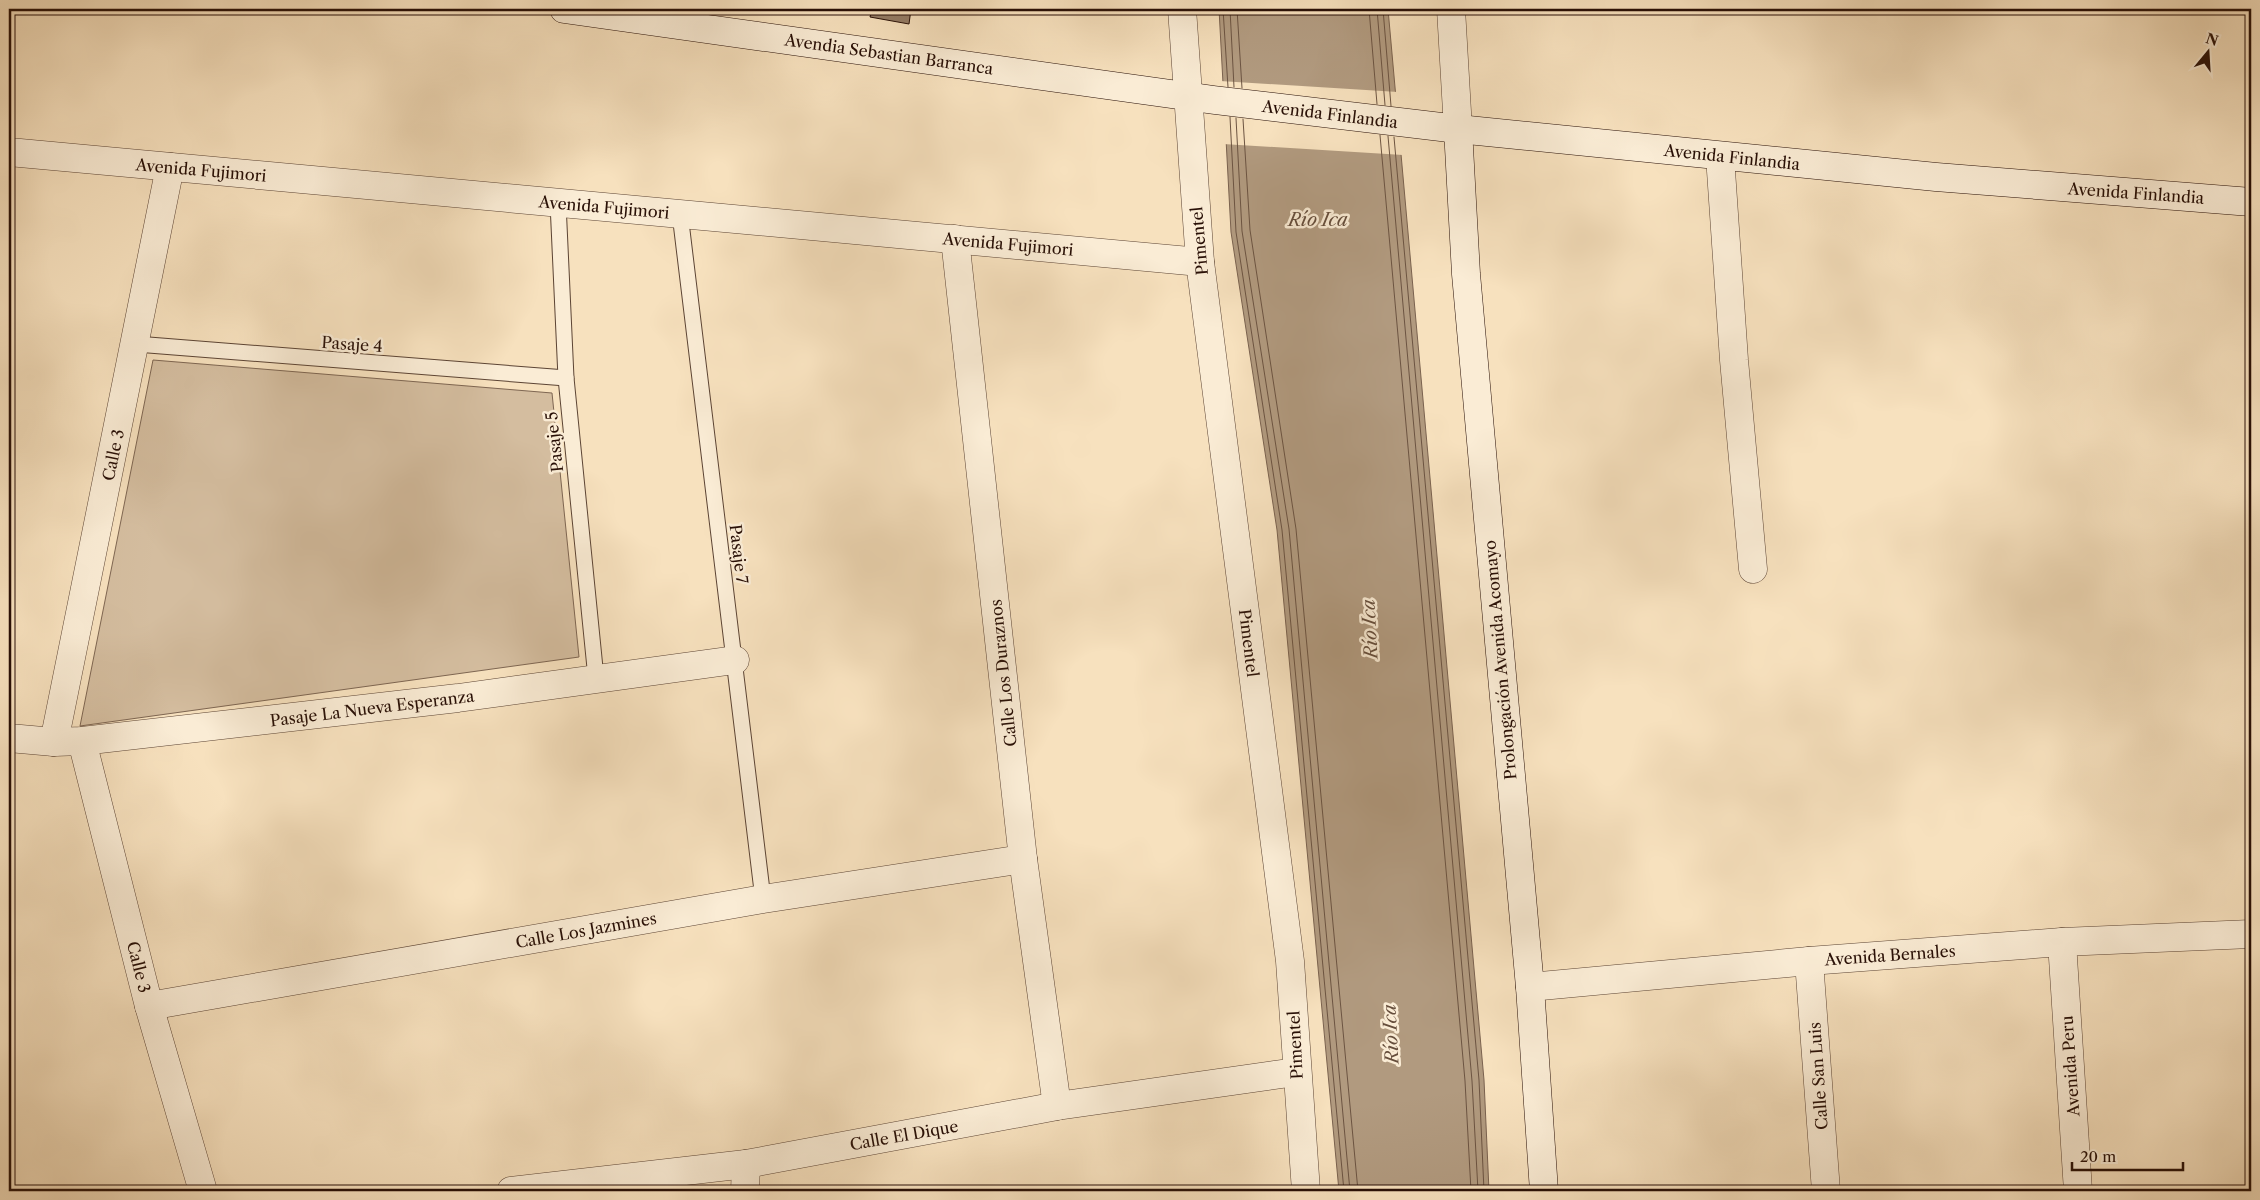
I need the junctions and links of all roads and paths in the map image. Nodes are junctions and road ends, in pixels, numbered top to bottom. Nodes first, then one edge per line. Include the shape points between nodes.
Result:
1 (564, 9) edge
2 (1182, 9) edge
3 (1451, 9) edge
4 (1188, 95) junction
5 (1214, 100) joint
6 (1458, 129) junction
7 (9, 152) edge
8 (1720, 156) junction
9 (170, 167) junction
10 (2251, 202) edge
11 (558, 203) junction
12 (680, 214) junction
13 (955, 239) junction
14 (1200, 262) junction
15 (136, 344) junction
16 (566, 378) junction
17 (1753, 569) dead end
18 (735, 660) junction
19 (596, 678) junction
20 (9, 738) edge
21 (82, 741) junction
22 (54, 742) junction
23 (1024, 859) junction
24 (763, 900) junction
25 (2251, 934) edge
26 (2062, 942) junction
27 (1809, 961) junction
28 (1530, 987) junction
29 (149, 1006) junction
30 (1296, 1072) junction
31 (1057, 1106) junction
32 (746, 1164) junction
33 (203, 1191) edge
34 (511, 1191) edge
35 (745, 1191) edge
36 (1306, 1191) edge
37 (1544, 1191) edge
38 (1826, 1191) edge
39 (2078, 1191) edge

1 - 4 street, Avendia Sebastian Barranca
2 - 4 street, Pimentel
3 - 6 street, Prolongación Avenida Acomayo
4 - 5 street, Avendia Sebastian Barranca
4 - 14 street, Pimentel
5 - 6 street, Avenida Finlandia
6 - 8 street, Avenida Finlandia
6 - 28 street, Prolongación Avenida Acomayo via 1466,274
7 - 9 street, Avenida Fujimori
8 - 10 street, Avenida Finlandia
8 - 17 street
9 - 11 street, Avenida Fujimori
9 - 15 street, Calle 3
11 - 12 street, Avenida Fujimori
11 - 16 lane, Pasaje 5
12 - 13 street, Avenida Fujimori
12 - 18 lane, Pasaje 7
13 - 14 street, Avenida Fujimori
13 - 23 street, Calle Los Duraznos
14 - 30 street, Pimentel via 1290,961
15 - 16 lane, Pasaje 4
15 - 22 street, Calle 3
16 - 19 lane, Pasaje 5
18 - 19 street, Pasaje La Nueva Esperanza
18 - 24 lane, Pasaje 7
19 - 21 street, Pasaje La Nueva Esperanza via 458,698
20 - 22 street, Pasaje La Nueva Esperanza
21 - 22 street, Pasaje La Nueva Esperanza
21 - 29 street, Calle 3
23 - 24 street, Calle Los Jazmines
23 - 31 street, Calle Los Duraznos
24 - 29 street, Calle Los Jazmines
25 - 26 street, Avenida Bernales
26 - 27 street, Avenida Bernales
26 - 39 street, Avenida Peru
27 - 28 street, Avenida Bernales
27 - 38 street, Calle San Luis
28 - 37 street, Prolongación Avenida Acomayo
29 - 33 street, Calle 3
30 - 31 street, Calle El Dique
30 - 36 street, Pimentel
31 - 32 street, Calle El Dique
32 - 34 street, Calle El Dique
32 - 35 street

